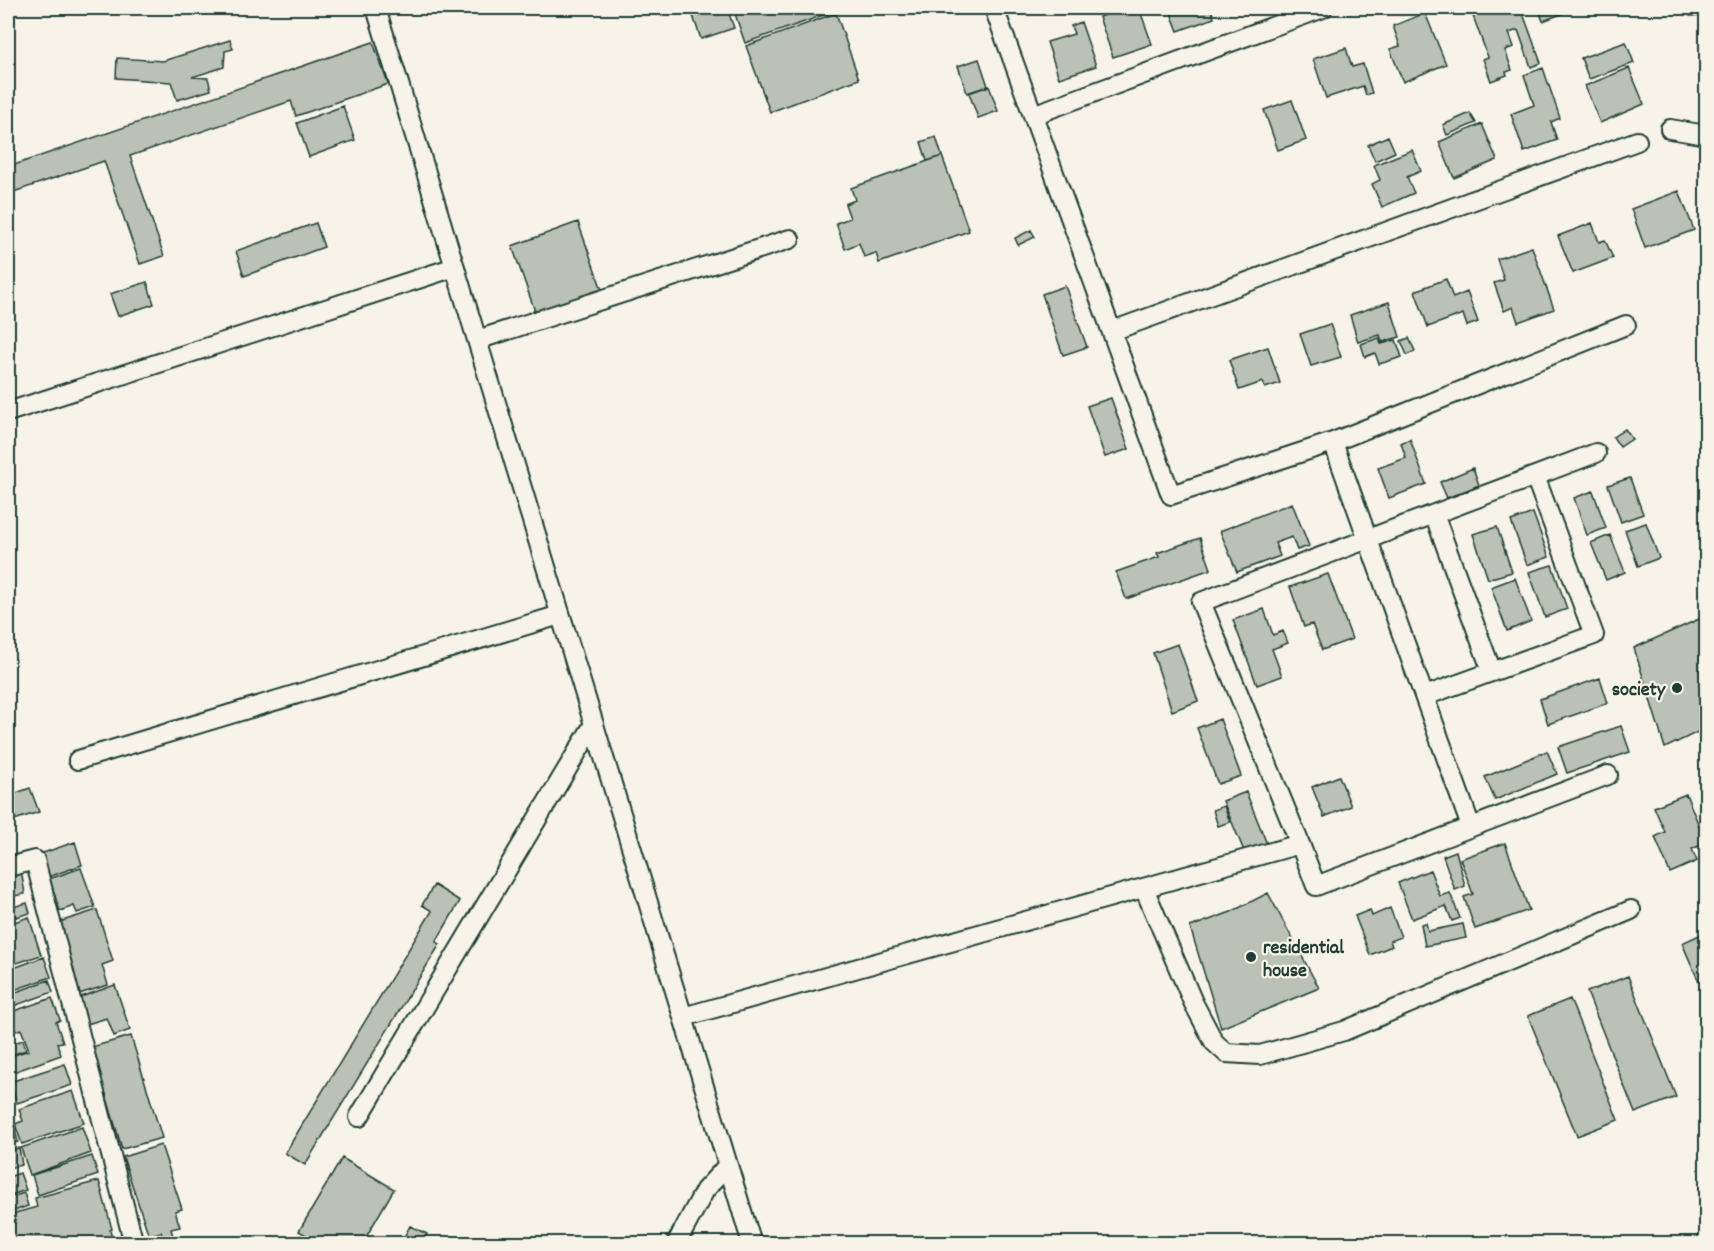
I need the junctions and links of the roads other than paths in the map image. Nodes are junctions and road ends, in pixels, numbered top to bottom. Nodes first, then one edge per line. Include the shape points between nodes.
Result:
1 (376, 8) edge
2 (994, 8) edge
3 (1323, 8) edge
4 (1033, 115) junction
5 (1670, 129) dead end
6 (1707, 135) edge
7 (1637, 141) dead end
8 (790, 239) dead end
9 (455, 267) junction
10 (1626, 325) dead end
11 (1112, 331) junction
12 (477, 340) junction
13 (8, 412) edge
14 (1333, 442) junction
15 (1596, 453) dead end
16 (1535, 476) junction
17 (1434, 514) junction
18 (1368, 540) junction
19 (560, 615) junction
20 (1492, 672) junction
21 (1425, 696) junction
22 (594, 724) junction
23 (78, 760) dead end
24 (1608, 775) dead end
25 (1471, 827) junction
26 (1300, 844) junction
27 (8, 867) edge
28 (1144, 888) junction
29 (1631, 910) dead end
30 (683, 1017) junction
31 (359, 1117) dead end
32 (728, 1165) junction
33 (134, 1244) edge
34 (676, 1244) edge
35 (752, 1244) edge

1 - 9 street
2 - 4 street
3 - 4 street
4 - 11 street
5 - 6 street
7 - 11 street
8 - 12 street
9 - 12 street
9 - 13 street
10 - 14 street
11 - 14 street via 1171,495
12 - 19 street
14 - 18 street
15 - 16 street
16 - 17 street
16 - 20 street via 1594,635
17 - 18 street
17 - 20 street
18 - 21 street
18 - 26 street via 1201,602
19 - 22 street
19 - 23 street
20 - 21 street
21 - 25 street
22 - 30 street
22 - 31 street
24 - 25 street
25 - 26 street via 1316,886
26 - 28 street
27 - 33 street via 35,860
28 - 29 street via 1214,1042 1226,1053 1260,1055 1344,1031
28 - 30 street
30 - 32 street
32 - 34 street via 705,1190
32 - 35 street

